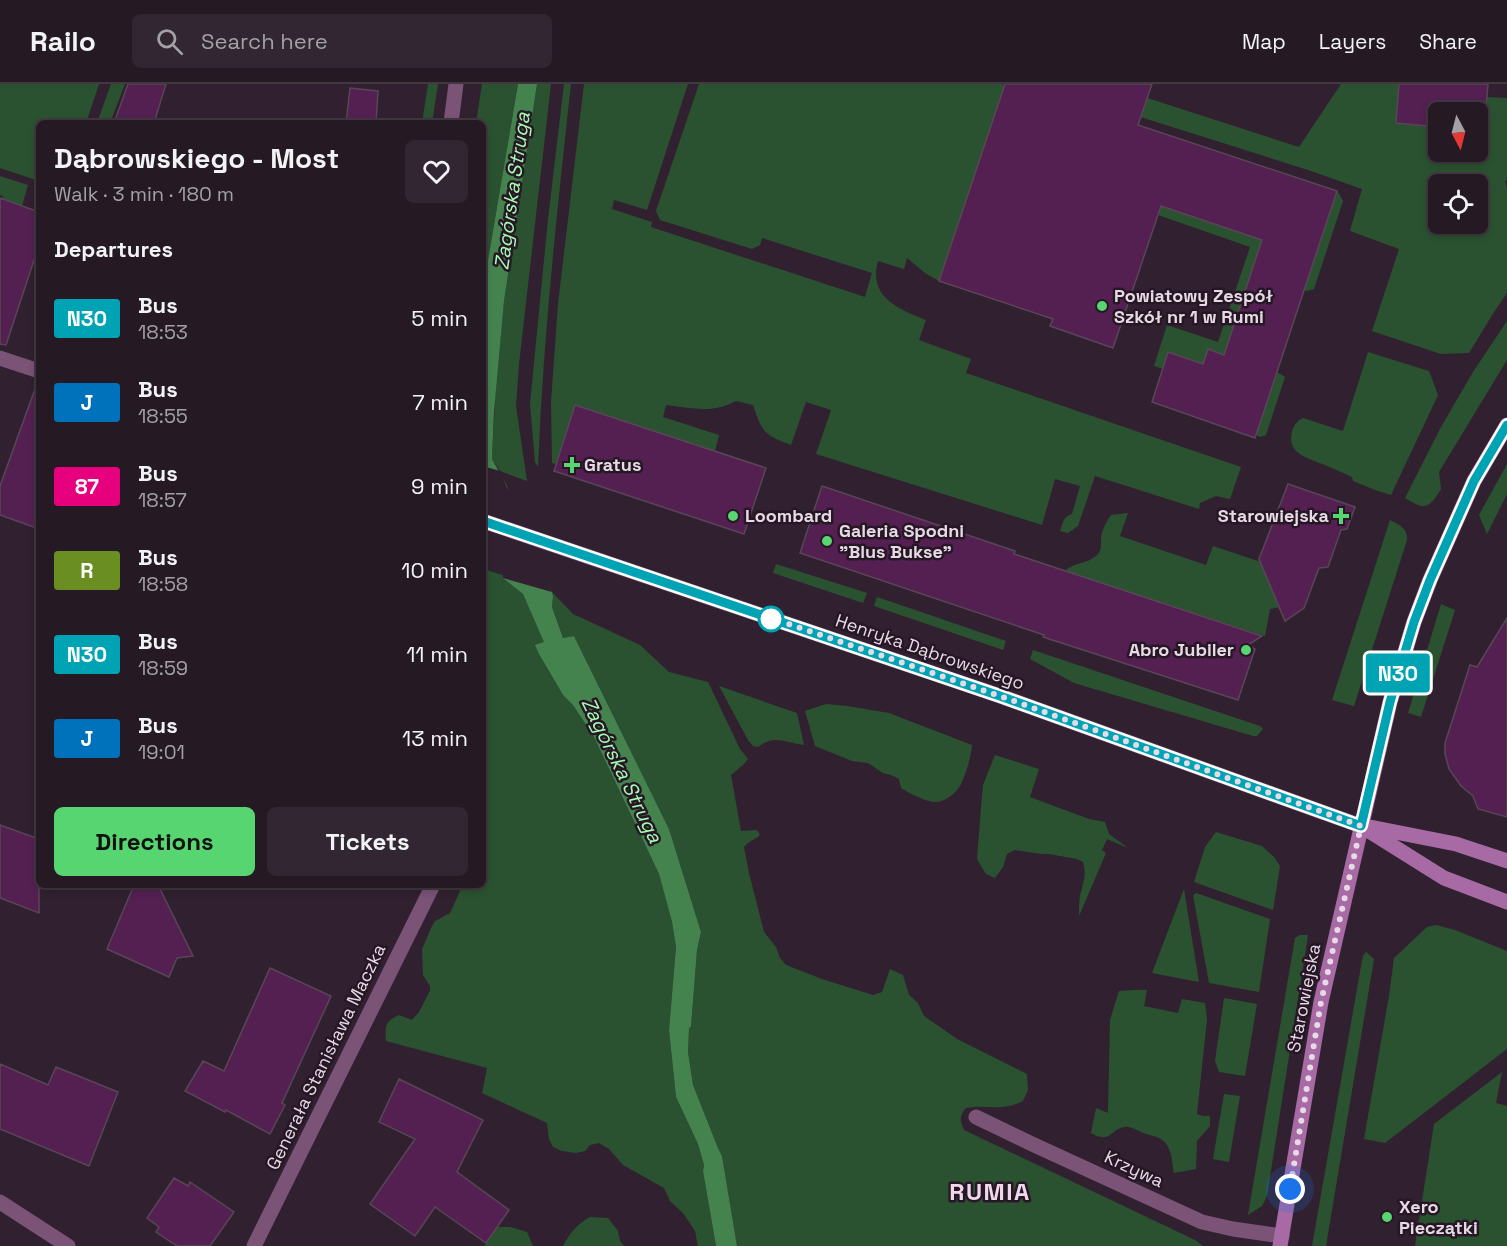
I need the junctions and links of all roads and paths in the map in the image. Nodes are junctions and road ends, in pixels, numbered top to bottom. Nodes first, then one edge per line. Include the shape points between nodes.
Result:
1 (456, 84) edge
2 (451, 120) edge
3 (0, 358) edge
4 (36, 370) edge
5 (1507, 425) edge
6 (486, 522) edge
7 (1361, 826) junction
8 (1507, 861) edge
9 (433, 888) edge
10 (1507, 902) edge
11 (976, 1117) dead end
12 (0, 1202) edge
13 (1281, 1241) edge
14 (68, 1246) edge
15 (254, 1246) edge

1 - 2 street
3 - 4 street
5 - 7 main road, Starowiejska via 1474,481 1414,622 1390,702
6 - 7 street, Henryka Dąbrowskiego via 989,692
7 - 8 main road, Henryka Dąbrowskiego via 1456,844
7 - 10 main road, Henryka Dąbrowskiego via 1444,878
7 - 13 main road, Starowiejska via 1321,1002
9 - 15 street, Generała Stanisława Maczka
11 - 13 street, Krzywa via 1202,1222
12 - 14 street

